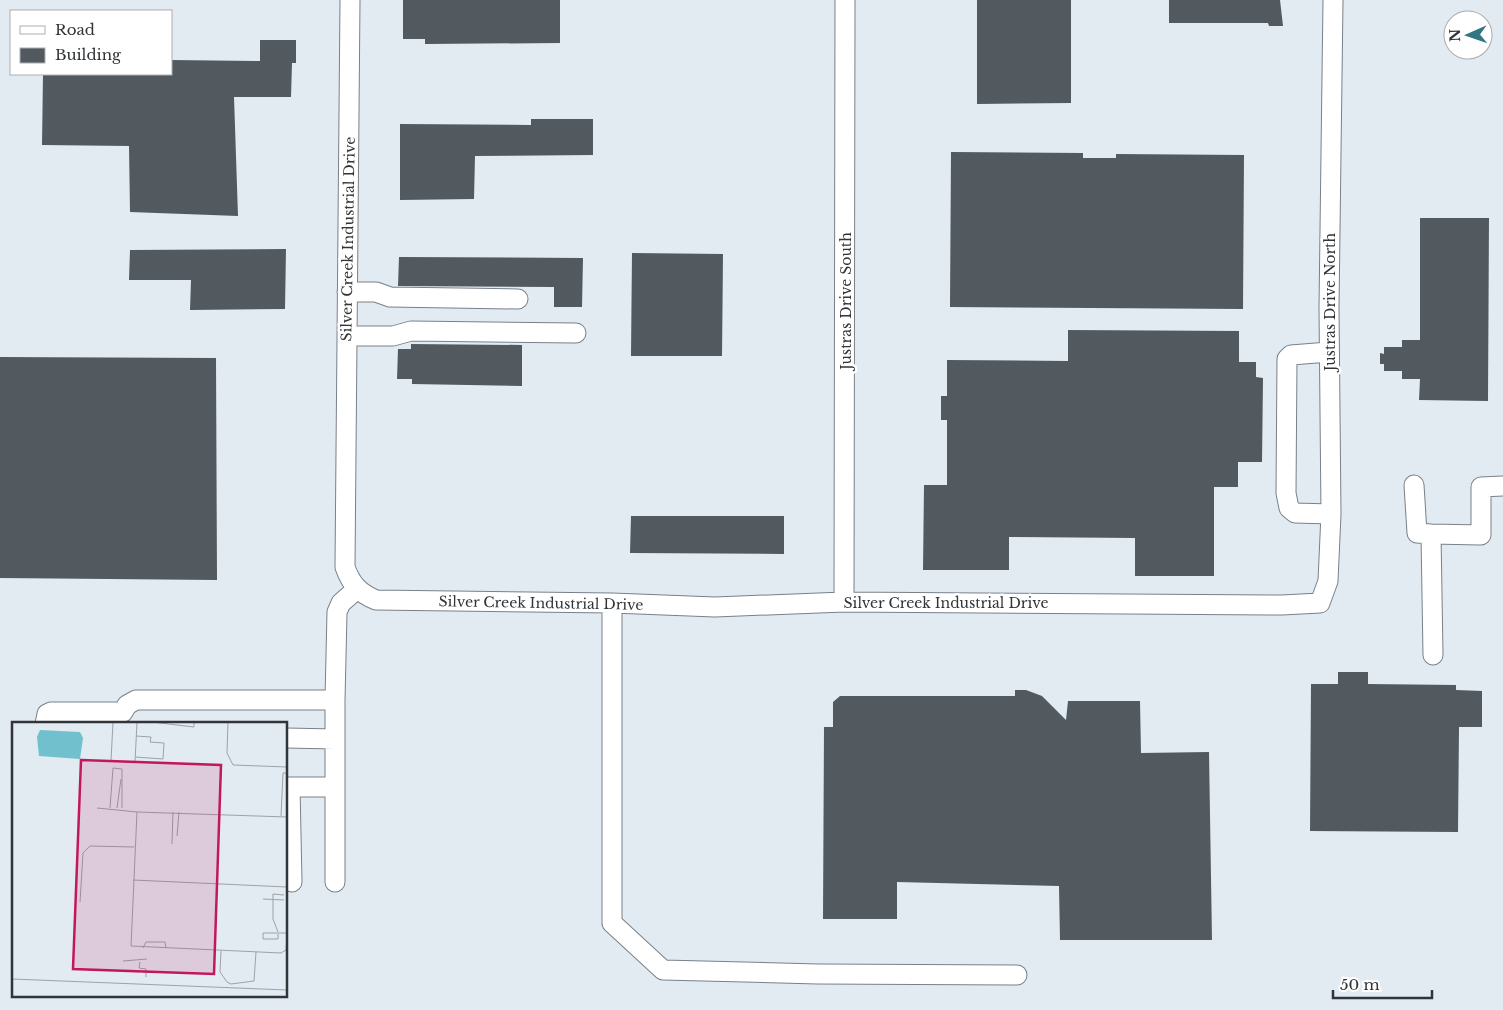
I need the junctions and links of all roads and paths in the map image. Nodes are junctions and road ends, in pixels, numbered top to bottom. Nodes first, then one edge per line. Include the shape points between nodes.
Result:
1 (350, 0) edge
2 (845, 0) edge
3 (1334, 0) edge
4 (348, 292) junction
5 (518, 299) dead end
6 (576, 333) dead end
7 (347, 336) junction
8 (1329, 352) junction
9 (1414, 485) dead end
10 (1503, 486) edge
11 (1331, 514) junction
12 (1431, 534) junction
13 (356, 589) junction
14 (844, 602) junction
15 (612, 603) junction
16 (1320, 603) joint
17 (1433, 655) dead end
18 (335, 700) junction
19 (128, 718) edge
20 (45, 722) edge
21 (288, 738) edge
22 (335, 739) junction
23 (288, 787) edge
24 (335, 787) junction
25 (292, 882) dead end
26 (335, 882) dead end
27 (1017, 975) dead end

1 - 4 street, Silver Creek Industrial Drive
2 - 14 street, Justras Drive South
3 - 8 street, Justras Drive North
4 - 5 street via 376,292 390,297
4 - 7 street, Silver Creek Industrial Drive
6 - 7 street via 411,331 393,336
7 - 13 street, Silver Creek Industrial Drive via 345,567
8 - 11 street, Justras Drive North
8 - 11 street via 1287,359 1286,493 1289,508 1295,513
9 - 12 street via 1417,533
10 - 12 street via 1481,487 1481,535
11 - 16 street, Justras Drive North via 1328,581
12 - 17 street
13 - 15 street, Silver Creek Industrial Drive via 376,600 389,601
13 - 18 street via 341,603 337,612
14 - 15 street, Silver Creek Industrial Drive via 715,606
14 - 16 street, Silver Creek Industrial Drive
15 - 27 street via 612,923 648,957 663,970
18 - 19 street via 136,700 127,705
18 - 22 street
19 - 20 street via 51,712 47,714
21 - 22 street
22 - 24 street
23 - 24 street
23 - 25 street
24 - 26 street

